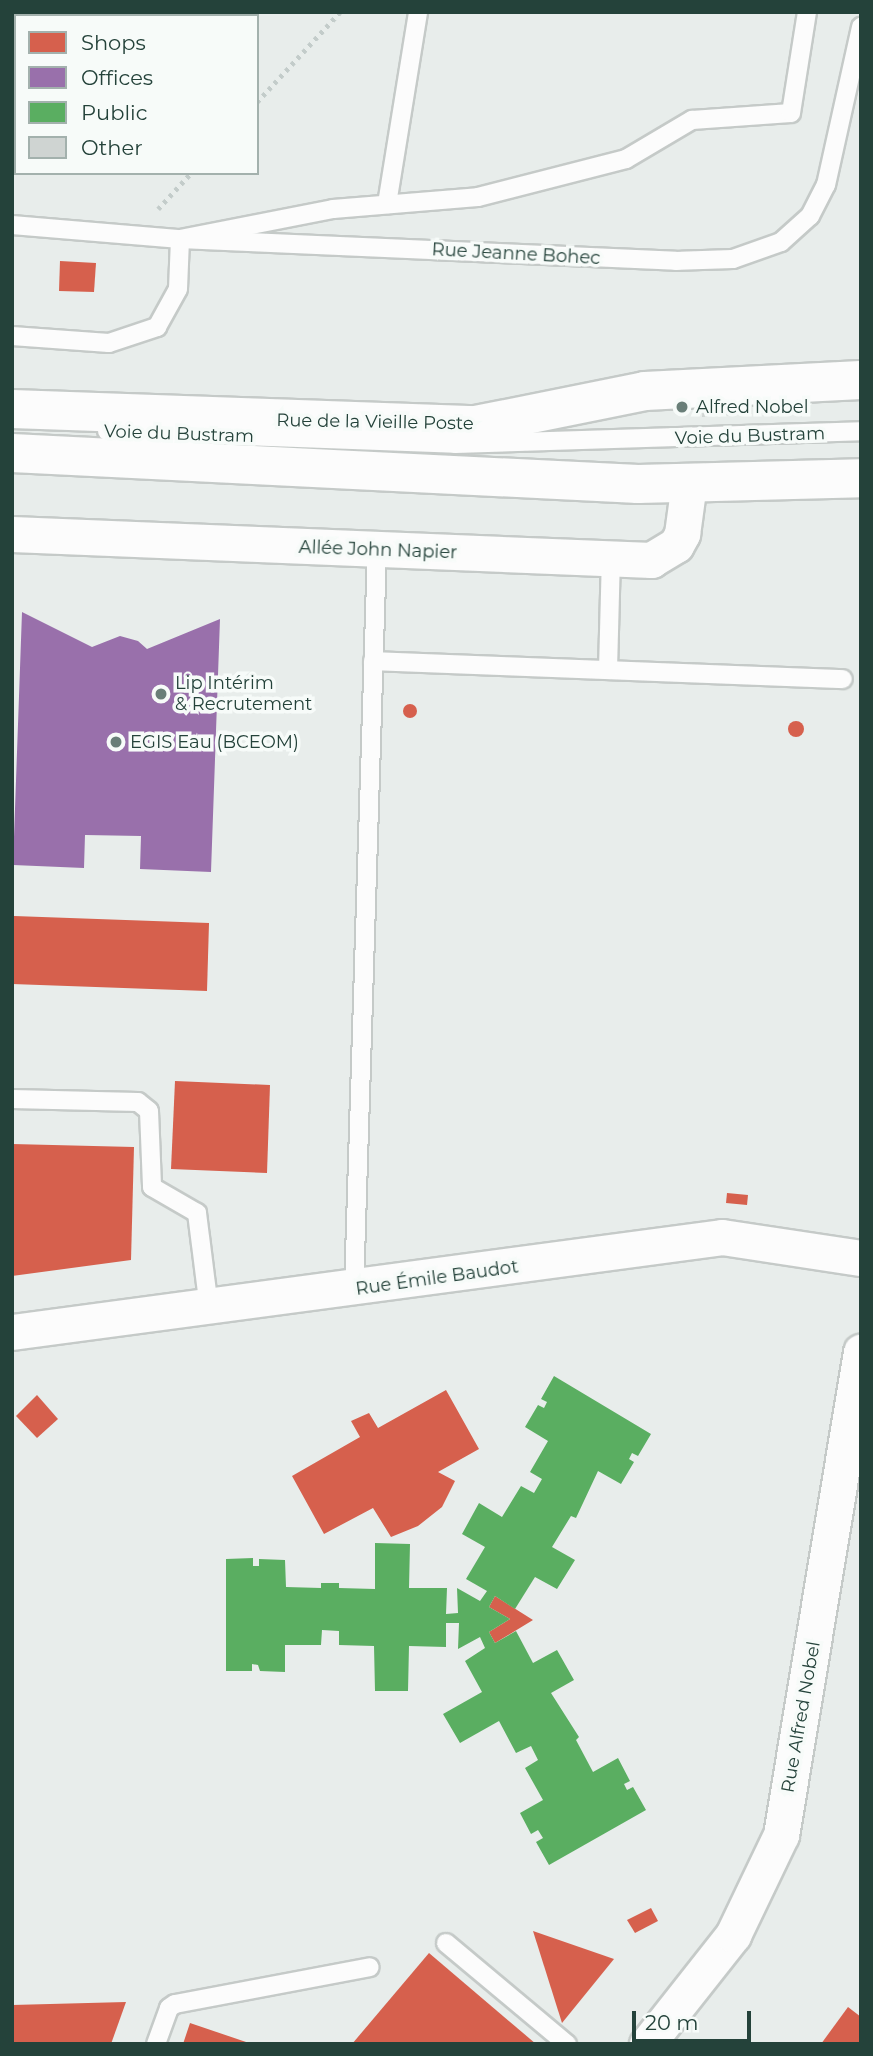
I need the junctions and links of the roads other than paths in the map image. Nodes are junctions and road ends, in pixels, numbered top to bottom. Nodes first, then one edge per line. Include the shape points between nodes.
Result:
1 (418, 12) edge
2 (807, 12) edge
3 (861, 27) edge
4 (387, 204) junction
5 (12, 225) edge
6 (180, 239) junction
7 (12, 336) edge
8 (861, 380) edge
9 (12, 409) edge
10 (476, 425) junction
11 (12, 427) edge
12 (861, 431) edge
13 (555, 443) junction
14 (12, 453) edge
15 (861, 478) edge
16 (688, 483) junction
17 (12, 534) edge
18 (377, 550) junction
19 (611, 559) junction
20 (373, 661) junction
21 (608, 670) junction
22 (844, 679) dead end
23 (12, 1099) edge
24 (861, 1258) edge
25 (354, 1289) junction
26 (209, 1308) junction
27 (12, 1332) edge
28 (861, 1352) edge
29 (857, 1416) edge
30 (446, 1943) dead end
31 (370, 1967) dead end
32 (156, 2044) edge
33 (567, 2044) edge
34 (647, 2044) edge

1 - 4 lane
2 - 4 lane via 791,113 692,120 626,159 478,197
3 - 6 lane, Rue Jeanne Bohec via 826,185 810,216 781,242 733,259 676,261
4 - 6 lane via 333,209
5 - 6 lane, Rue Jeanne Bohec
6 - 7 lane via 178,289 157,327 109,343
8 - 10 main road, Rue de la Vieille Poste via 645,391
9 - 10 main road, Rue de la Vieille Poste
10 - 13 lane, Voie du Bustram
11 - 13 lane, Voie du Bustram
12 - 13 lane, Voie du Bustram
14 - 16 main road
15 - 16 main road
16 - 19 street, Allée John Napier via 687,520 676,545 651,560
17 - 18 street, Allée John Napier
18 - 19 street, Allée John Napier
18 - 20 lane
19 - 21 lane
20 - 21 lane
20 - 25 lane
21 - 22 lane
23 - 26 lane via 138,1102 149,1111 152,1187 197,1213
24 - 25 street, Rue Émile Baudot via 722,1237
25 - 26 street, Rue Émile Baudot
26 - 27 street, Rue Émile Baudot
28 - 29 street, Rue Alfred Nobel
29 - 34 street, Rue Alfred Nobel via 781,1835 733,1935
30 - 33 lane
31 - 32 lane via 175,2004 169,2008

